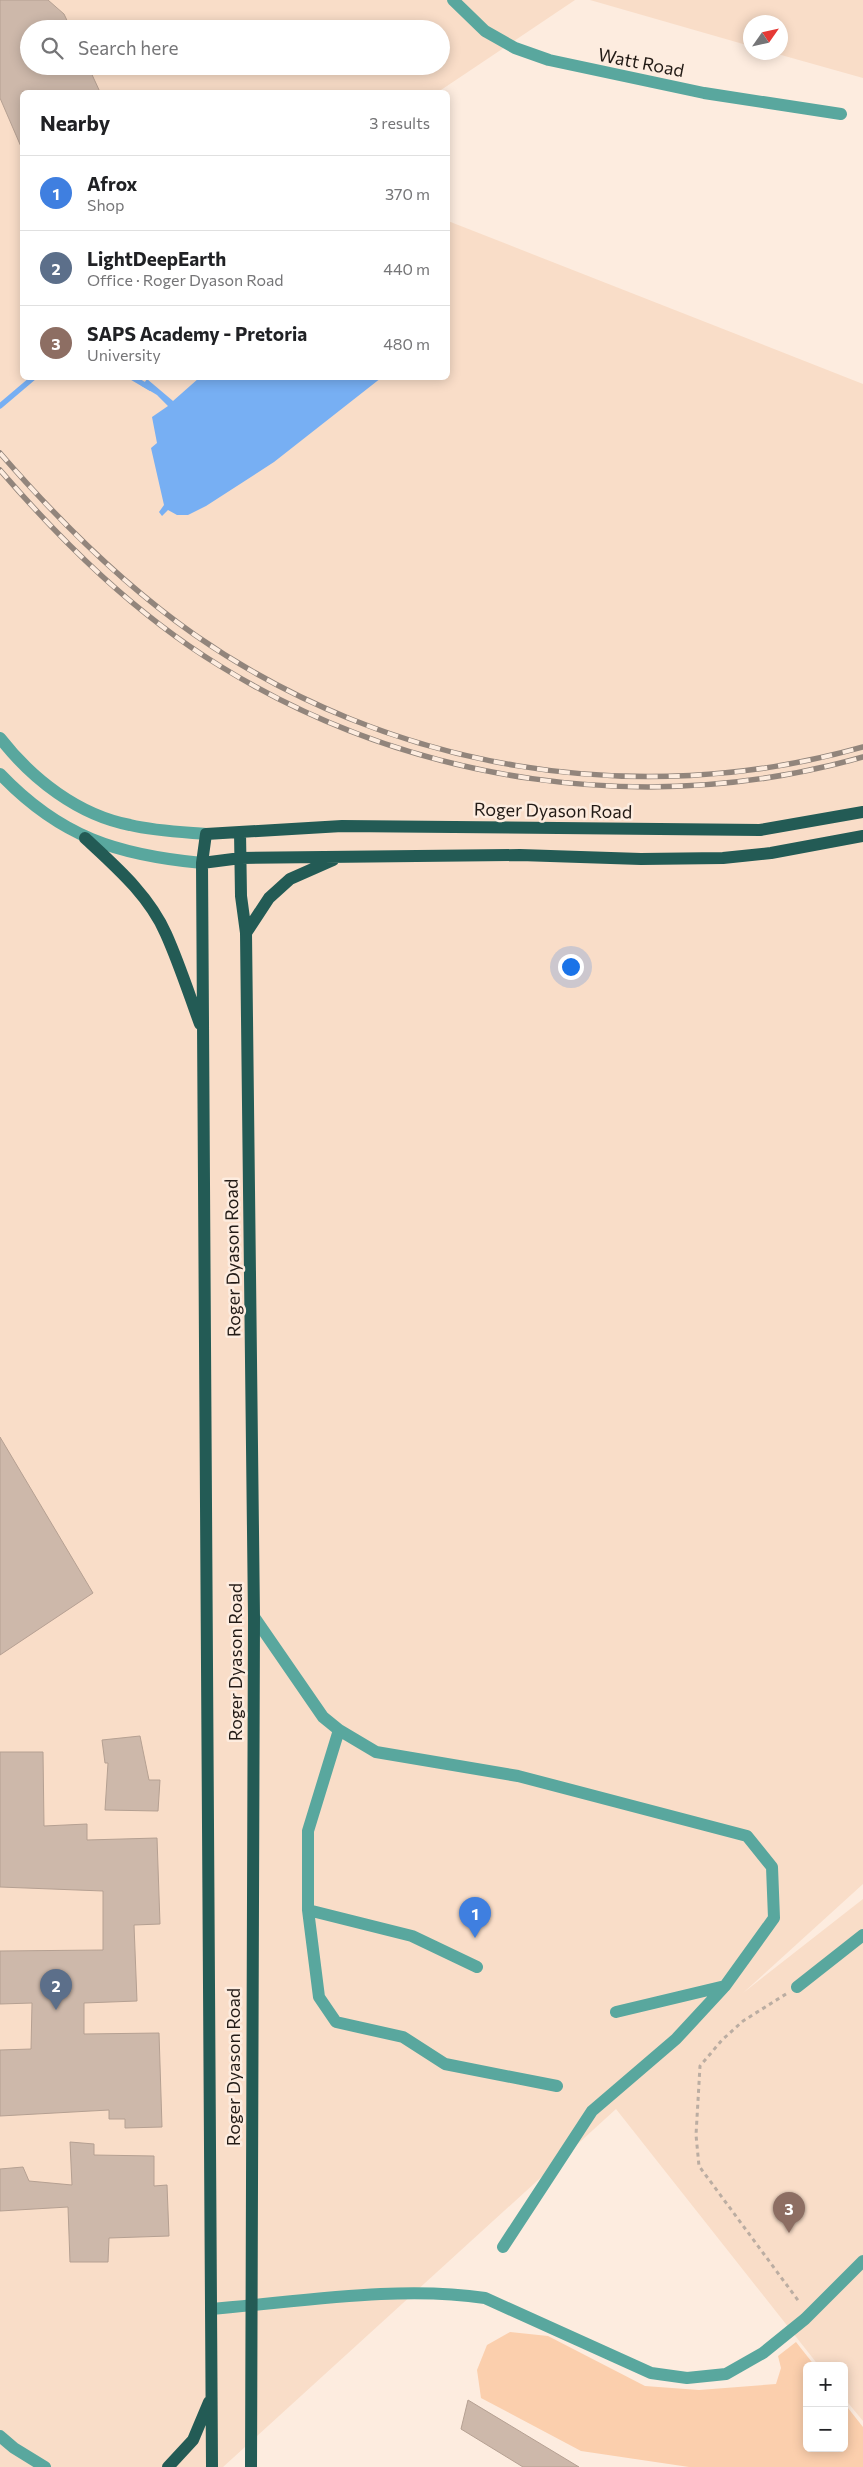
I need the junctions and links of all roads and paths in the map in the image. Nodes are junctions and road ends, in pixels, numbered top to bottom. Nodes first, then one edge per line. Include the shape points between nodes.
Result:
1 (453, 0) edge
2 (841, 114) dead end
3 (0, 738) edge
4 (0, 774) edge
5 (863, 812) edge
6 (240, 832) junction
7 (206, 834) junction
8 (863, 836) edge
9 (85, 838) junction
10 (241, 858) junction
11 (340, 858) junction
12 (202, 863) junction
13 (246, 933) junction
14 (203, 1033) junction
15 (254, 1617) junction
16 (339, 1730) junction
17 (308, 1910) junction
18 (863, 1935) edge
19 (477, 1967) dead end
20 (725, 1986) junction
21 (797, 1987) joint
22 (616, 2012) dead end
23 (557, 2086) dead end
24 (503, 2247) dead end
25 (863, 2261) edge
26 (251, 2306) junction
27 (211, 2309) junction
28 (809, 2316) junction
29 (211, 2397) junction
30 (0, 2436) edge
31 (45, 2467) edge
32 (168, 2467) edge
33 (212, 2467) edge
34 (251, 2467) edge

1 - 2 street, Watt Road via 485,30 515,48 549,60 704,93
3 - 7 street via 38,779 79,806 129,825
4 - 9 street via 47,817
5 - 6 main road, Roger Dyason Road via 760,830 342,826
6 - 7 main road, Roger Dyason Road
6 - 10 main road, Roger Dyason Road
7 - 12 main road, Roger Dyason Road
8 - 11 main road via 771,853 723,858 520,855
9 - 12 street via 162,860
9 - 14 main road via 121,872 154,912 166,933
10 - 11 main road
10 - 12 main road
10 - 13 main road, Roger Dyason Road via 241,896
11 - 13 main road via 290,879 270,898
12 - 14 main road, Roger Dyason Road
13 - 15 main road, Roger Dyason Road
14 - 27 main road, Roger Dyason Road
15 - 16 street via 324,1717
15 - 26 main road, Roger Dyason Road
16 - 17 street via 308,1831
16 - 20 street via 376,1752 518,1776 747,1836 772,1867 774,1918
17 - 19 street via 412,1936
17 - 23 street via 319,1997 336,2022 403,2037 445,2064
18 - 21 street
20 - 22 street
20 - 24 street via 676,2039 592,2111
21 - 28 path via 743,2021 700,2066 696,2135 699,2166
25 - 28 street
26 - 27 street
26 - 28 street via 388,2295 460,2294 485,2298 651,2373 687,2378 726,2374 747,2364
26 - 34 main road, Roger Dyason Road
27 - 29 main road, Roger Dyason Road
29 - 32 main road via 193,2440
29 - 33 main road, Roger Dyason Road
30 - 31 street

